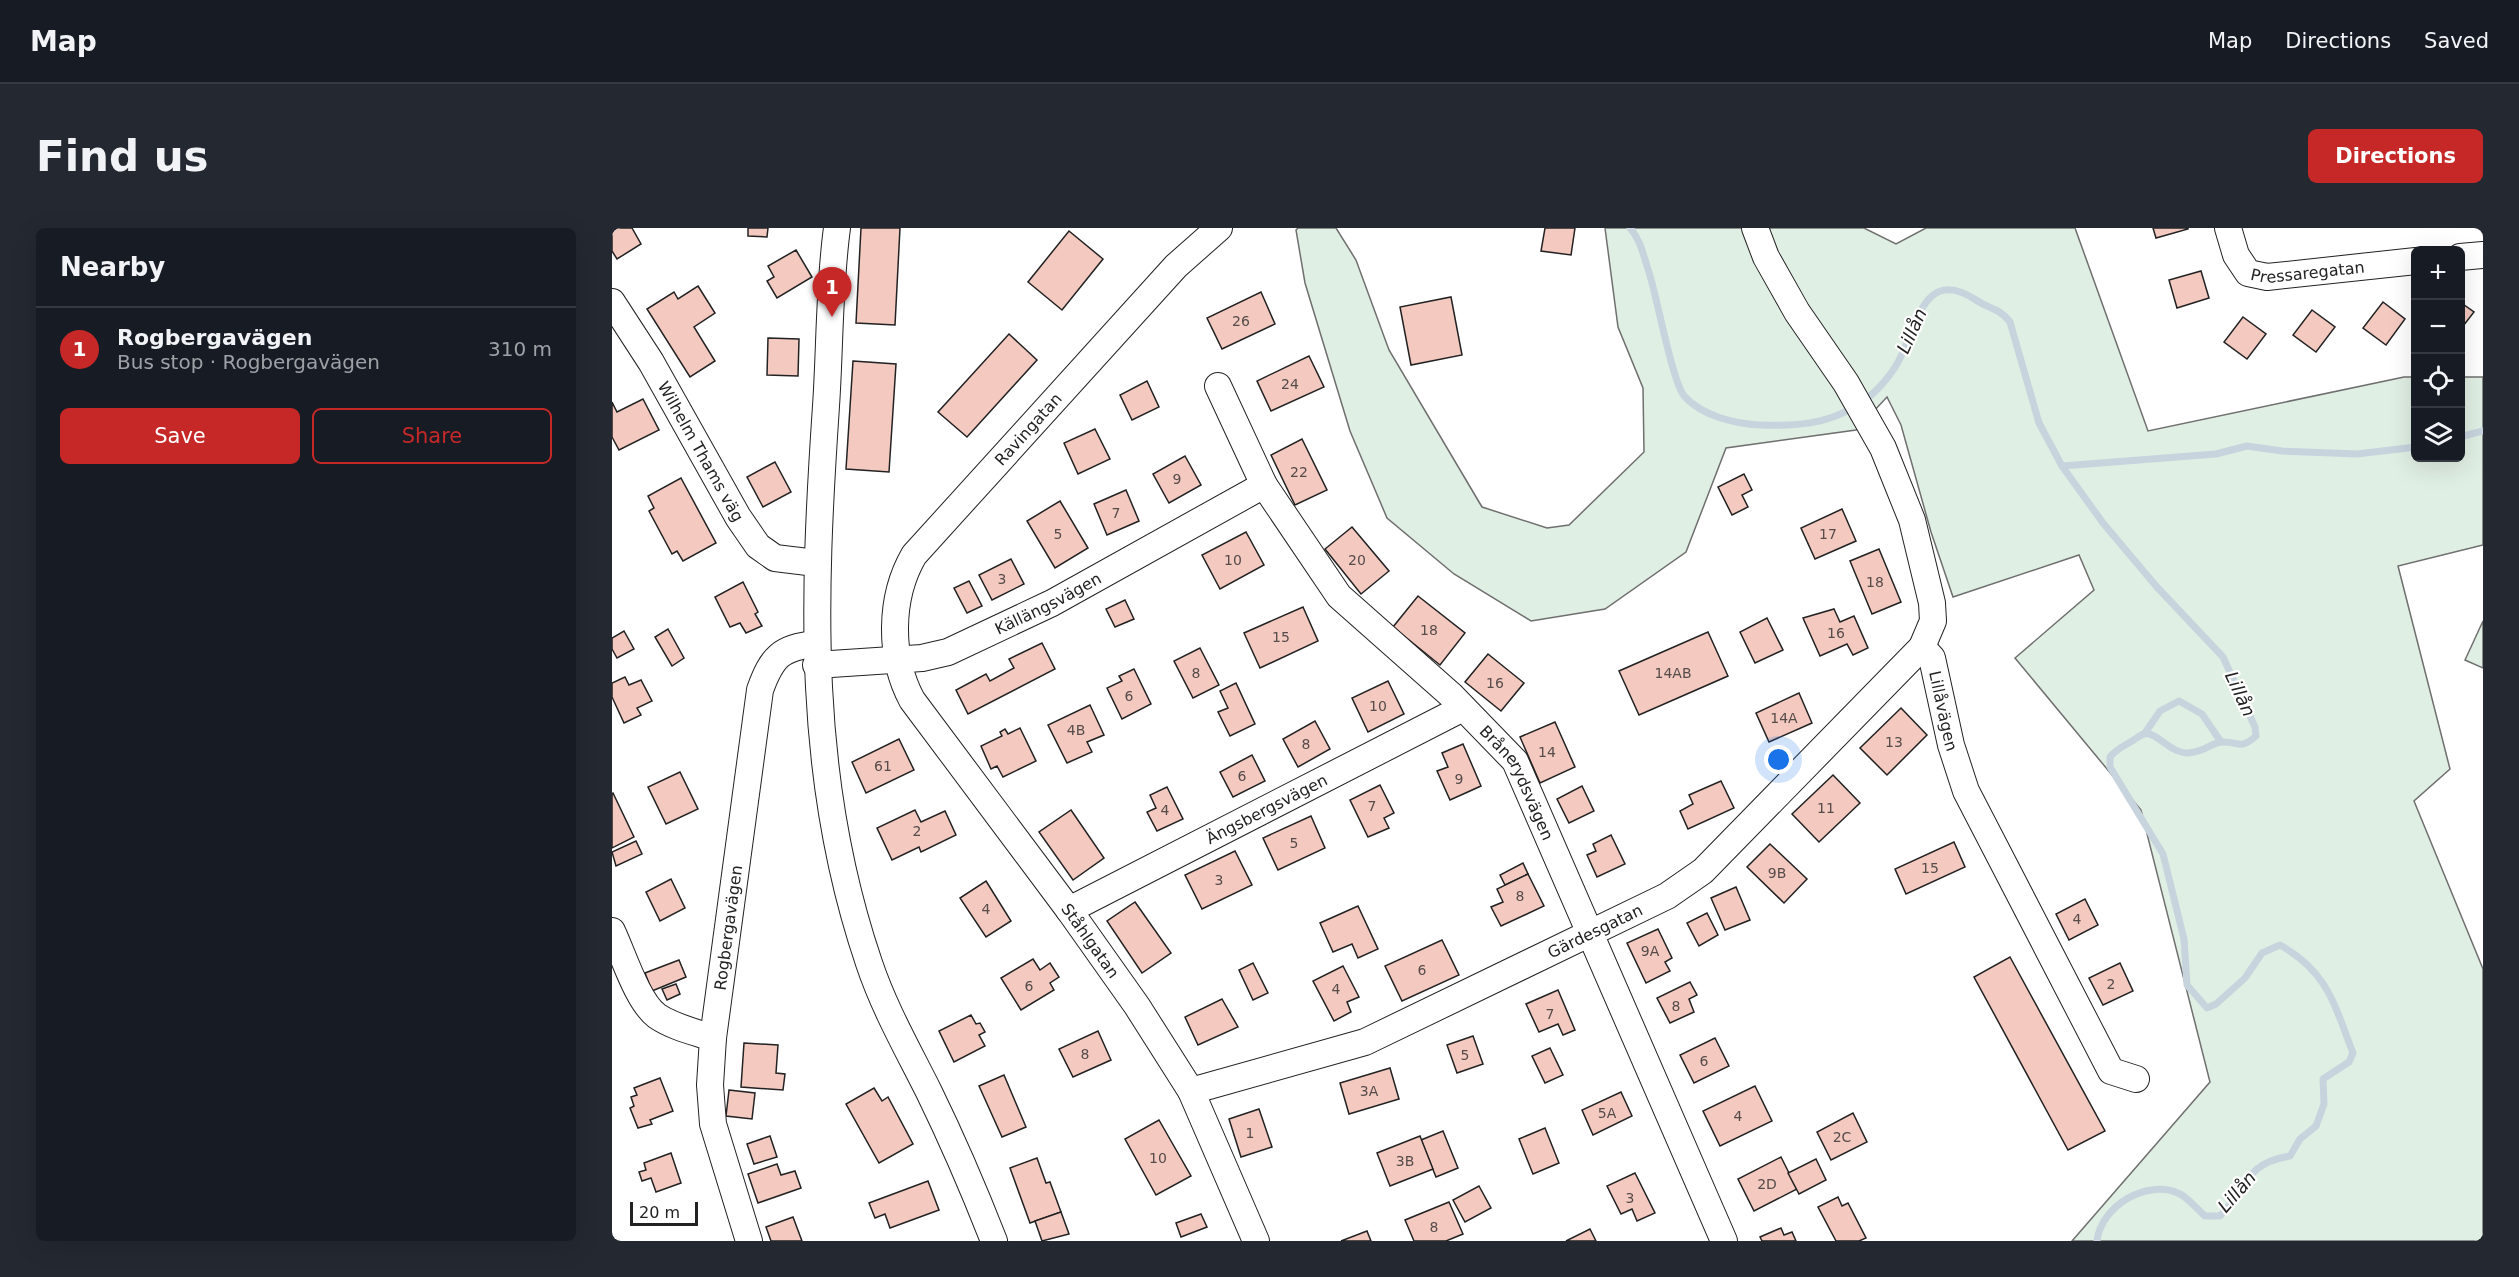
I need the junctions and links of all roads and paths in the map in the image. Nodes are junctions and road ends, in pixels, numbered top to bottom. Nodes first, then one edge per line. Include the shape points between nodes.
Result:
1 (837, 228) edge
2 (1219, 228) edge
3 (1755, 228) edge
4 (2228, 228) edge
5 (2483, 255) edge
6 (2465, 257) edge
7 (2411, 261) edge
8 (612, 302) edge
9 (1218, 386) dead end
10 (1264, 485) junction
11 (816, 563) junction
12 (1922, 647) junction
13 (816, 654) junction
14 (896, 660) junction
15 (1463, 708) junction
16 (1069, 910) junction
17 (612, 931) edge
18 (1590, 934) junction
19 (713, 1038) junction
20 (2136, 1078) dead end
21 (1191, 1091) junction
22 (1721, 1240) edge
23 (749, 1241) edge
24 (994, 1241) edge
25 (1256, 1241) edge

1 - 11 street
2 - 14 street, Ravingatan via 1176,266 914,555 899,593
3 - 12 street via 1766,257 1797,312 1846,383 1875,434 1912,520 1933,621
4 - 7 street, Pressaregatan via 2236,255 2248,273 2267,277
5 - 6 street
8 - 11 street, Wilhelm Thams väg via 758,546 775,558
9 - 10 street, Brånerydsvägen
10 - 14 street, Källängsvägen via 1052,603 979,639 948,652
10 - 15 street, Brånerydsvägen via 1339,596
11 - 13 street
12 - 18 street, Gärdesgatan via 1703,871 1667,896
12 - 20 street, Lillåvägen via 1932,658 1951,745 1990,842 2111,1071
13 - 14 street, Källängsvägen
13 - 19 street, Rogbergavägen via 794,646 778,656 767,668 760,690
13 - 24 street via 825,783 852,910 869,965 893,1021 966,1170
14 - 16 street, Ståhlgatan via 900,679 912,700
15 - 16 street, Ängsbergsvägen
15 - 18 street, Brånerydsvägen via 1515,761
16 - 21 street, Ståhlgatan via 1137,1005
17 - 19 street via 643,999 656,1015
18 - 21 street, Gärdesgatan via 1365,1042
18 - 22 street, Brånerydsvägen
19 - 23 street, Rogbergavägen via 713,1124
21 - 25 street, Ståhlgatan

